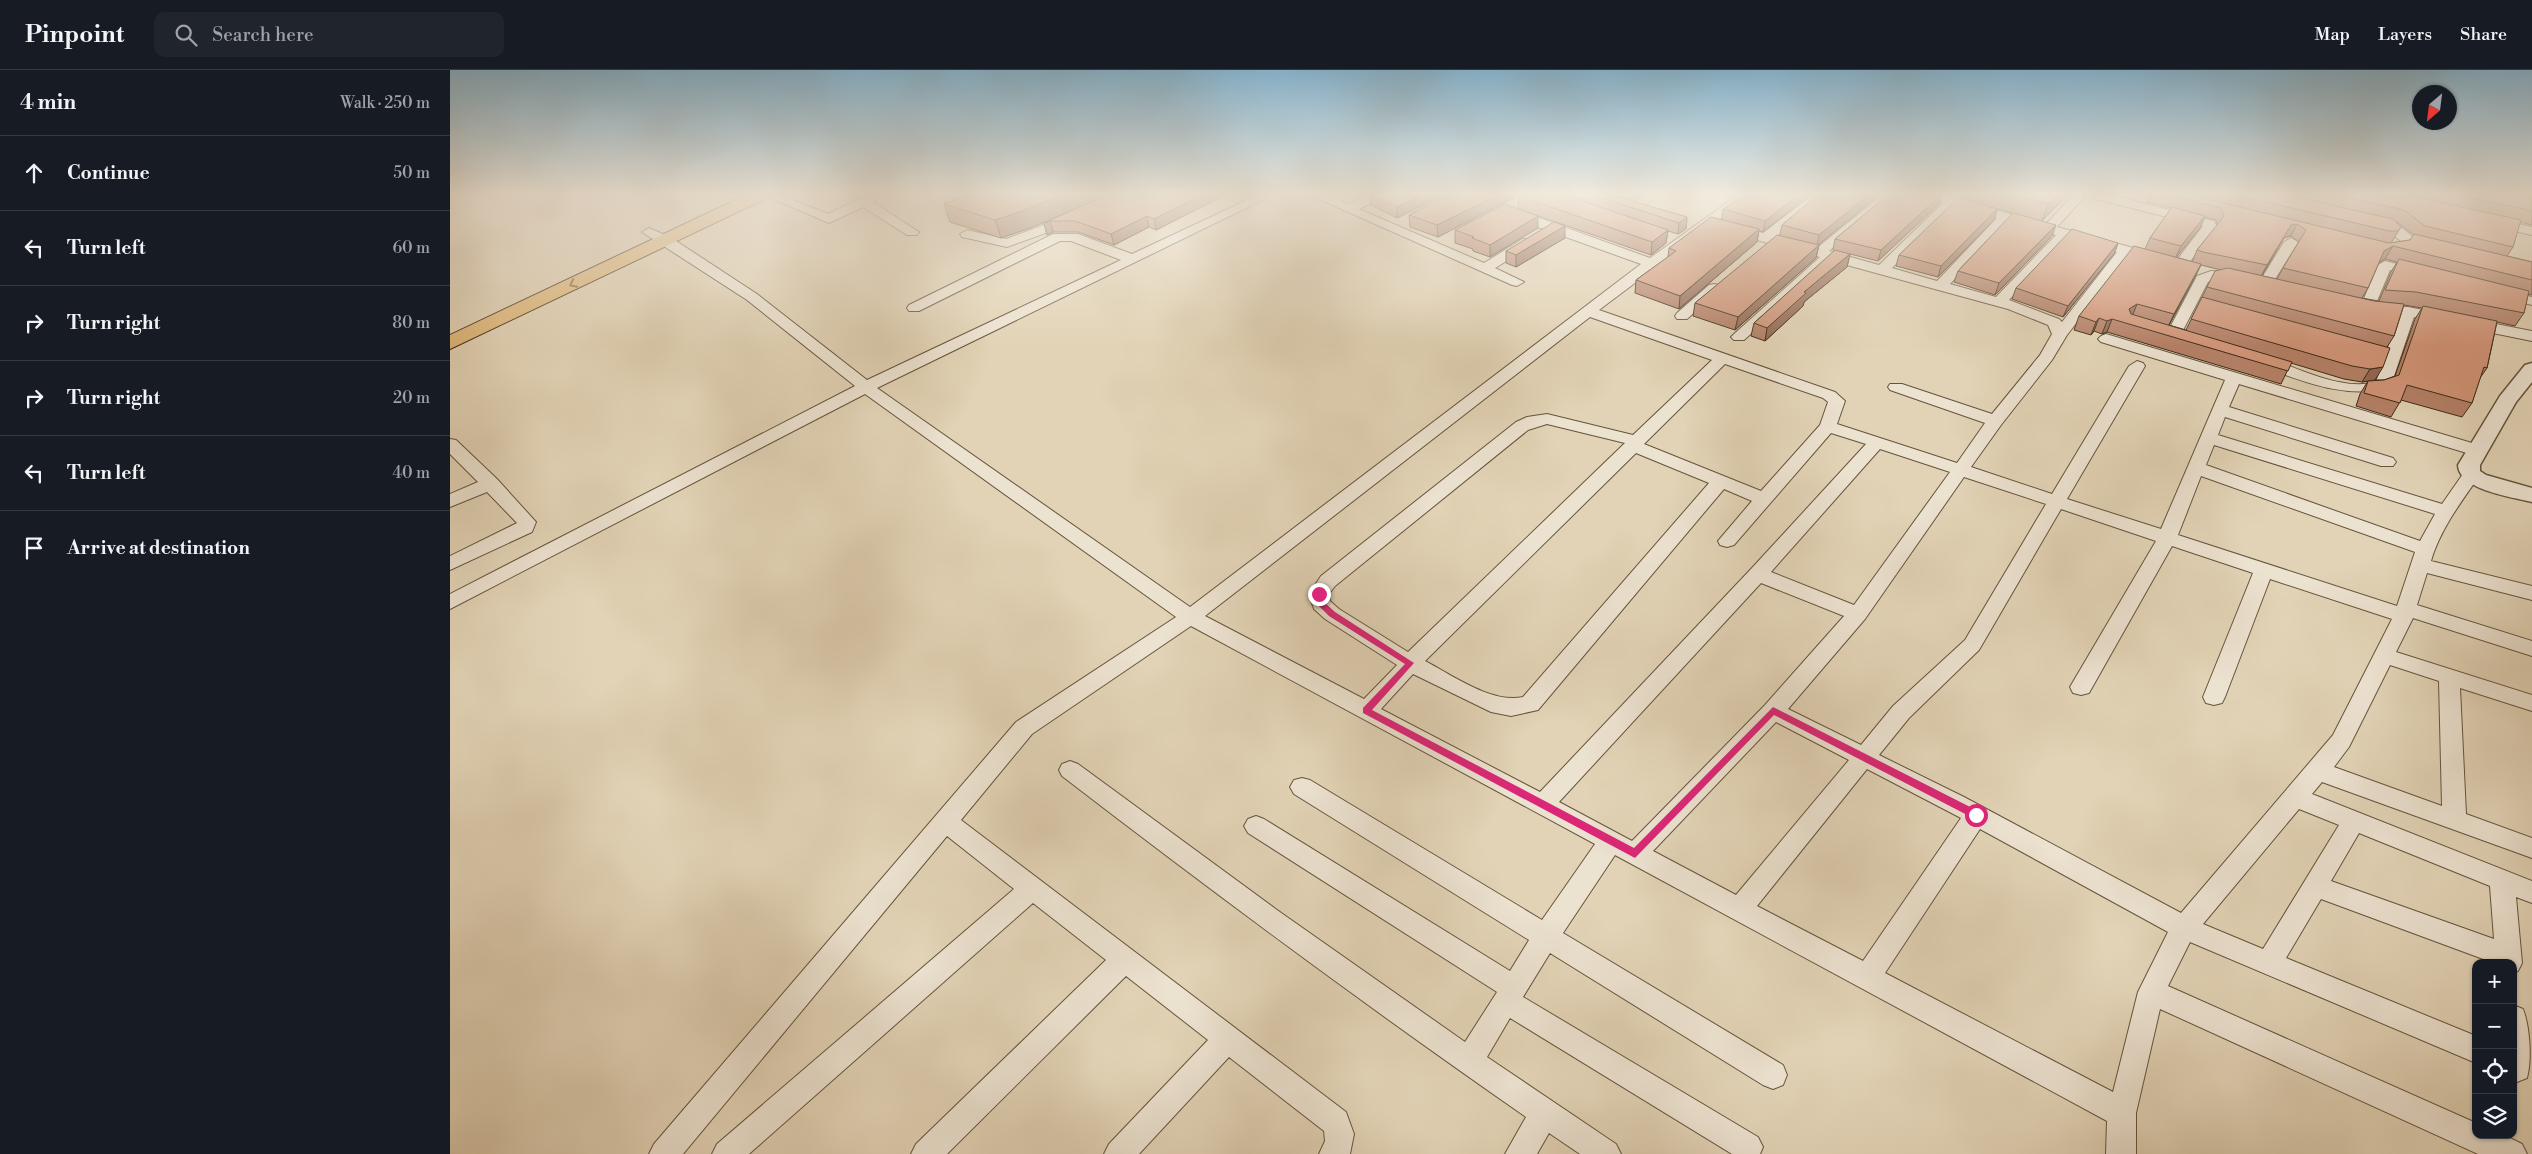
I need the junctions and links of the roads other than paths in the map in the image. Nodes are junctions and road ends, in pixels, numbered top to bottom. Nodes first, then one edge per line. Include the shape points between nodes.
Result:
1 (635, 246) edge
2 (638, 246) edge
3 (672, 246) edge
4 (1039, 246) edge
5 (1097, 246) edge
6 (1160, 246) edge
7 (1434, 246) edge
8 (1527, 246) edge
9 (1604, 246) edge
10 (1674, 246) edge
11 (1762, 246) edge
12 (1793, 246) edge
13 (1833, 246) edge
14 (1907, 246) edge
15 (1979, 246) edge
16 (2053, 246) edge
17 (2110, 246) edge
18 (2195, 246) edge
19 (2289, 246) edge
20 (2414, 246) edge
21 (2126, 250) junction
22 (2449, 252) edge
23 (1756, 253) edge
24 (1824, 254) junction
25 (1132, 259) junction
26 (1652, 263) junction
27 (2180, 265) junction
28 (1485, 268) junction
29 (1882, 270) junction
30 (2211, 275) junction
31 (2431, 276) edge
32 (1726, 278) edge
33 (1517, 282) dead end
34 (2265, 284) junction
35 (1940, 286) junction
36 (2284, 288) edge
37 (2486, 290) edge
38 (2532, 301) edge
39 (1999, 302) junction
40 (2348, 304) edge
41 (914, 308) dead end
42 (2367, 308) junction
43 (2408, 311) junction
44 (1589, 312) junction
45 (1682, 316) dead end
46 (450, 327) edge
47 (2157, 331) edge
48 (2060, 334) junction
49 (2174, 335) junction
50 (2532, 336) edge
51 (1739, 337) dead end
52 (2106, 339) dead end
53 (2193, 341) edge
54 (450, 343) edge
55 (2248, 358) edge
56 (1722, 359) junction
57 (2137, 366) dead end
58 (2532, 369) edge
59 (2234, 376) junction
60 (866, 387) junction
61 (1896, 387) dead end
62 (2220, 410) junction
63 (1995, 420) junction
64 (1828, 426) junction
65 (2209, 438) junction
66 (1877, 442) junction
67 (1634, 443) junction
68 (450, 444) edge
69 (2476, 450) junction
70 (2387, 462) dead end
71 (2196, 468) junction
72 (1961, 470) junction
73 (2471, 475) junction
74 (1720, 482) junction
75 (491, 483) junction
76 (2532, 494) edge
77 (1764, 499) junction
78 (2055, 501) junction
79 (450, 502) edge
80 (2446, 512) junction
81 (2167, 538) junction
82 (1727, 541) dead end
83 (2422, 557) junction
84 (450, 564) edge
85 (2264, 570) junction
86 (1758, 574) junction
87 (2532, 593) edge
88 (450, 602) edge
89 (2405, 612) junction
90 (1858, 614) junction
91 (1190, 617) junction
92 (2532, 650) edge
93 (2384, 656) junction
94 (1410, 663) junction
95 (2449, 676) junction
96 (2081, 687) dead end
97 (2214, 697) dead end
98 (2532, 703) edge
99 (1366, 710) junction
100 (1773, 711) junction
101 (1864, 757) junction
102 (1070, 770) dead end
103 (2318, 771) junction
104 (1302, 787) dead end
105 (2296, 798) junction
106 (1542, 805) junction
107 (1976, 815) junction
108 (2454, 819) junction
109 (945, 821) junction
110 (2354, 821) junction
111 (1256, 826) dead end
112 (1611, 841) junction
113 (2532, 848) edge
114 (1635, 854) junction
115 (2502, 880) junction
116 (2315, 886) junction
117 (1032, 888) junction
118 (2532, 892) edge
119 (1739, 909) junction
120 (2184, 928) junction
121 (1546, 936) junction
122 (2508, 959) edge
123 (1124, 960) junction
124 (2269, 964) junction
125 (1867, 977) junction
126 (2151, 992) junction
127 (1510, 995) junction
128 (1227, 1039) junction
129 (2517, 1044) edge
130 (2474, 1049) edge
131 (1468, 1062) junction
132 (2521, 1069) edge
133 (1773, 1075) dead end
134 (2122, 1113) junction
135 (1545, 1114) junction
136 (1748, 1147) dead end
137 (664, 1154) edge
138 (727, 1154) edge
139 (926, 1154) edge
140 (1119, 1154) edge
141 (1334, 1154) edge
142 (1520, 1154) edge
143 (1606, 1154) edge
144 (2121, 1154) edge
145 (2512, 1154) edge

1 - 46 main road
2 -> 54 main road
3 - 60 street via 752,297
4 - 41 street
5 - 25 street
6 - 25 street
7 - 28 street
8 - 28 street
9 - 26 street
10 - 26 street
11 - 23 street
12 - 24 street
13 - 24 street
14 - 29 street
15 - 35 street
16 - 39 street
17 - 21 street
18 - 27 street
19 - 34 street
20 - 22 street
21 - 27 street
21 - 48 street
24 - 29 street
24 - 51 street
25 - 60 street
26 - 44 street
27 - 30 street
28 - 33 street
29 - 35 street
30 - 34 street
30 - 49 street via 2202,279 2196,304
31 - 42 street via 2385,265
32 - 45 street
34 - 36 street
35 - 39 street
37 - 38 street
39 - 48 street via 2054,322
40 - 42 street
42 - 43 street
43 - 50 street
43 - 55 street via 2387,356 2383,385 2376,388 2341,385
44 - 56 street
44 - 91 street
47 - 49 street
48 - 63 street via 2047,357
49 - 53 street
52 - 59 street
56 - 64 street via 1829,395 1837,401 1837,407
56 - 67 street
57 - 78 street
58 - 69 street via 2507,400
59 - 62 street
59 - 69 street
60 - 88 street
60 - 91 street
61 - 63 street
62 - 65 street
62 - 70 street
63 - 72 street
64 - 66 street
64 - 77 street
65 - 71 street
65 - 80 street
66 - 72 street
66 - 86 street
67 - 74 street
67 - 94 street
67 - 94 street via 1547,420 1533,421 1522,426 1328,581 1319,594 1321,604
68 - 75 street
69 - 73 street via 2469,462
71 - 81 street
71 - 83 street
72 - 78 street
72 - 90 street
73 - 76 street via 2494,486
73 - 80 street
74 - 77 street
74 - 94 street via 1530,704 1511,708 1491,704
75 - 79 street
75 - 84 street via 527,522 525,528
77 - 82 street
78 - 81 street
78 - 101 street via 1972,645 1901,712
80 - 83 street
81 - 85 street
81 - 96 street
83 - 87 street
83 - 89 street
85 - 89 street
85 - 97 street
86 - 90 street
86 - 106 street
89 - 92 street
89 - 93 street
90 - 100 street
91 - 99 street
91 - 109 street via 1024,728
93 - 95 street
93 - 103 street via 2341,741
94 - 99 street
95 - 98 street
95 - 108 street
99 - 106 street
100 - 101 street
100 - 114 street
101 - 107 street
101 - 119 street
102 - 131 street
103 - 105 street
103 - 108 street
104 - 121 street
105 - 110 street
105 - 120 street
106 - 112 street
107 - 120 street
107 - 125 street
108 - 113 street
109 - 117 street
109 - 137 street
110 - 115 street
110 - 116 street
111 - 127 street
112 - 114 street
112 - 121 street
114 - 119 street
115 - 118 street
115 - 122 street
116 - 122 street
116 - 124 street
117 - 123 street
117 - 138 street
119 - 125 street
120 - 124 street
120 - 126 street
121 - 127 street
121 - 133 street
123 - 128 street
123 - 139 street
124 - 130 street
125 - 134 street
126 - 134 street
126 - 145 street
127 - 131 street
127 - 136 street
128 - 140 street
128 - 141 street via 1336,1122 1341,1134
129 - 132 street
131 - 135 street
134 - 144 street
135 - 142 street
135 - 143 street

